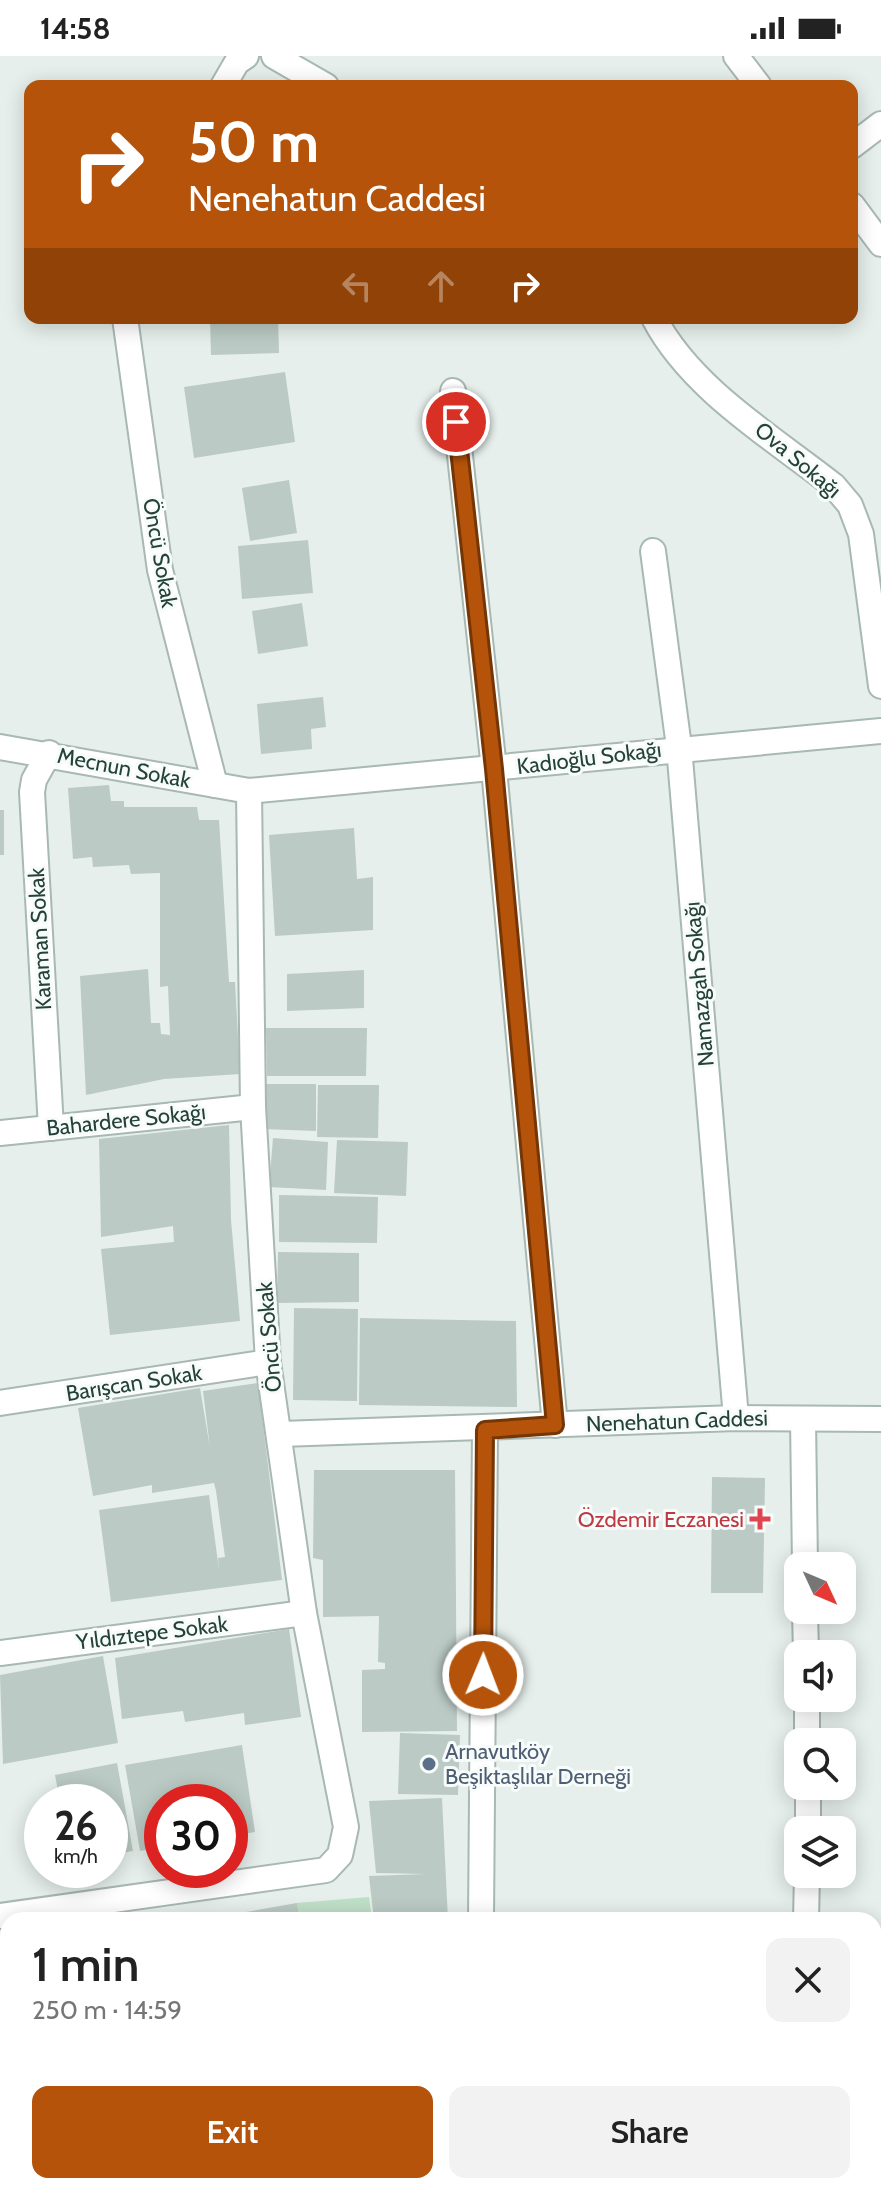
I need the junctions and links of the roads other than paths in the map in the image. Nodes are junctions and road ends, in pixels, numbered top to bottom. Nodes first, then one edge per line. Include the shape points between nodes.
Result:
1 (246, 56) edge
2 (274, 56) edge
3 (736, 56) edge
4 (226, 80) edge
5 (316, 80) edge
6 (754, 80) edge
7 (881, 124) edge
8 (858, 141) edge
9 (858, 213) edge
10 (881, 244) edge
11 (126, 324) edge
12 (657, 324) edge
13 (453, 391) dead end
14 (653, 551) dead end
15 (881, 686) edge
16 (881, 731) edge
17 (0, 747) edge
18 (679, 747) junction
19 (49, 753) junction
20 (494, 769) junction
21 (215, 785) junction
22 (249, 791) junction
23 (253, 1107) junction
24 (51, 1128) junction
25 (0, 1133) edge
26 (268, 1362) junction
27 (0, 1403) edge
28 (736, 1418) junction
29 (803, 1419) junction
30 (881, 1419) edge
31 (555, 1425) junction
32 (485, 1430) junction
33 (281, 1434) junction
34 (805, 1552) edge
35 (304, 1613) junction
36 (0, 1653) edge
37 (807, 1888) edge
38 (28, 1912) edge
39 (481, 1912) edge
40 (806, 1912) edge

1 - 4 street
2 - 5 street
3 - 6 street
7 - 8 street
9 - 10 street
11 - 21 street, Öncü Sokak via 160,570
12 - 15 street, Ova Sokağı via 690,369 834,486 850,505 861,534
13 - 20 street
14 - 18 street, Namazgah Sokağı
16 - 18 street, Kadıoğlu Sokağı
17 - 19 street, Mecnun Sokak
18 - 20 street, Kadıoğlu Sokağı
18 - 28 street, Namazgah Sokağı
19 - 21 street, Mecnun Sokak
19 - 24 street, Karaman Sokak via 32,792
20 - 22 street, Kadıoğlu Sokağı
20 - 31 street
21 - 22 street, Mecnun Sokak
22 - 23 street, Öncü Sokak
23 - 24 street, Bahardere Sokağı
23 - 26 street, Öncü Sokak
24 - 25 street, Bahardere Sokağı
26 - 27 street, Barışcan Sokak
26 - 33 street, Öncü Sokak
28 - 29 street, Nenehatun Caddesi
28 - 31 street, Nenehatun Caddesi
29 - 30 street, Nenehatun Caddesi
29 - 34 street
31 - 32 street, Nenehatun Caddesi
32 - 33 street, Nenehatun Caddesi
32 - 39 street
33 - 35 street, Öncü Sokak
35 - 36 street, Yıldıztepe Sokak
35 - 38 street, Öncü Sokak via 346,1827 340,1855 326,1870
37 - 40 street

